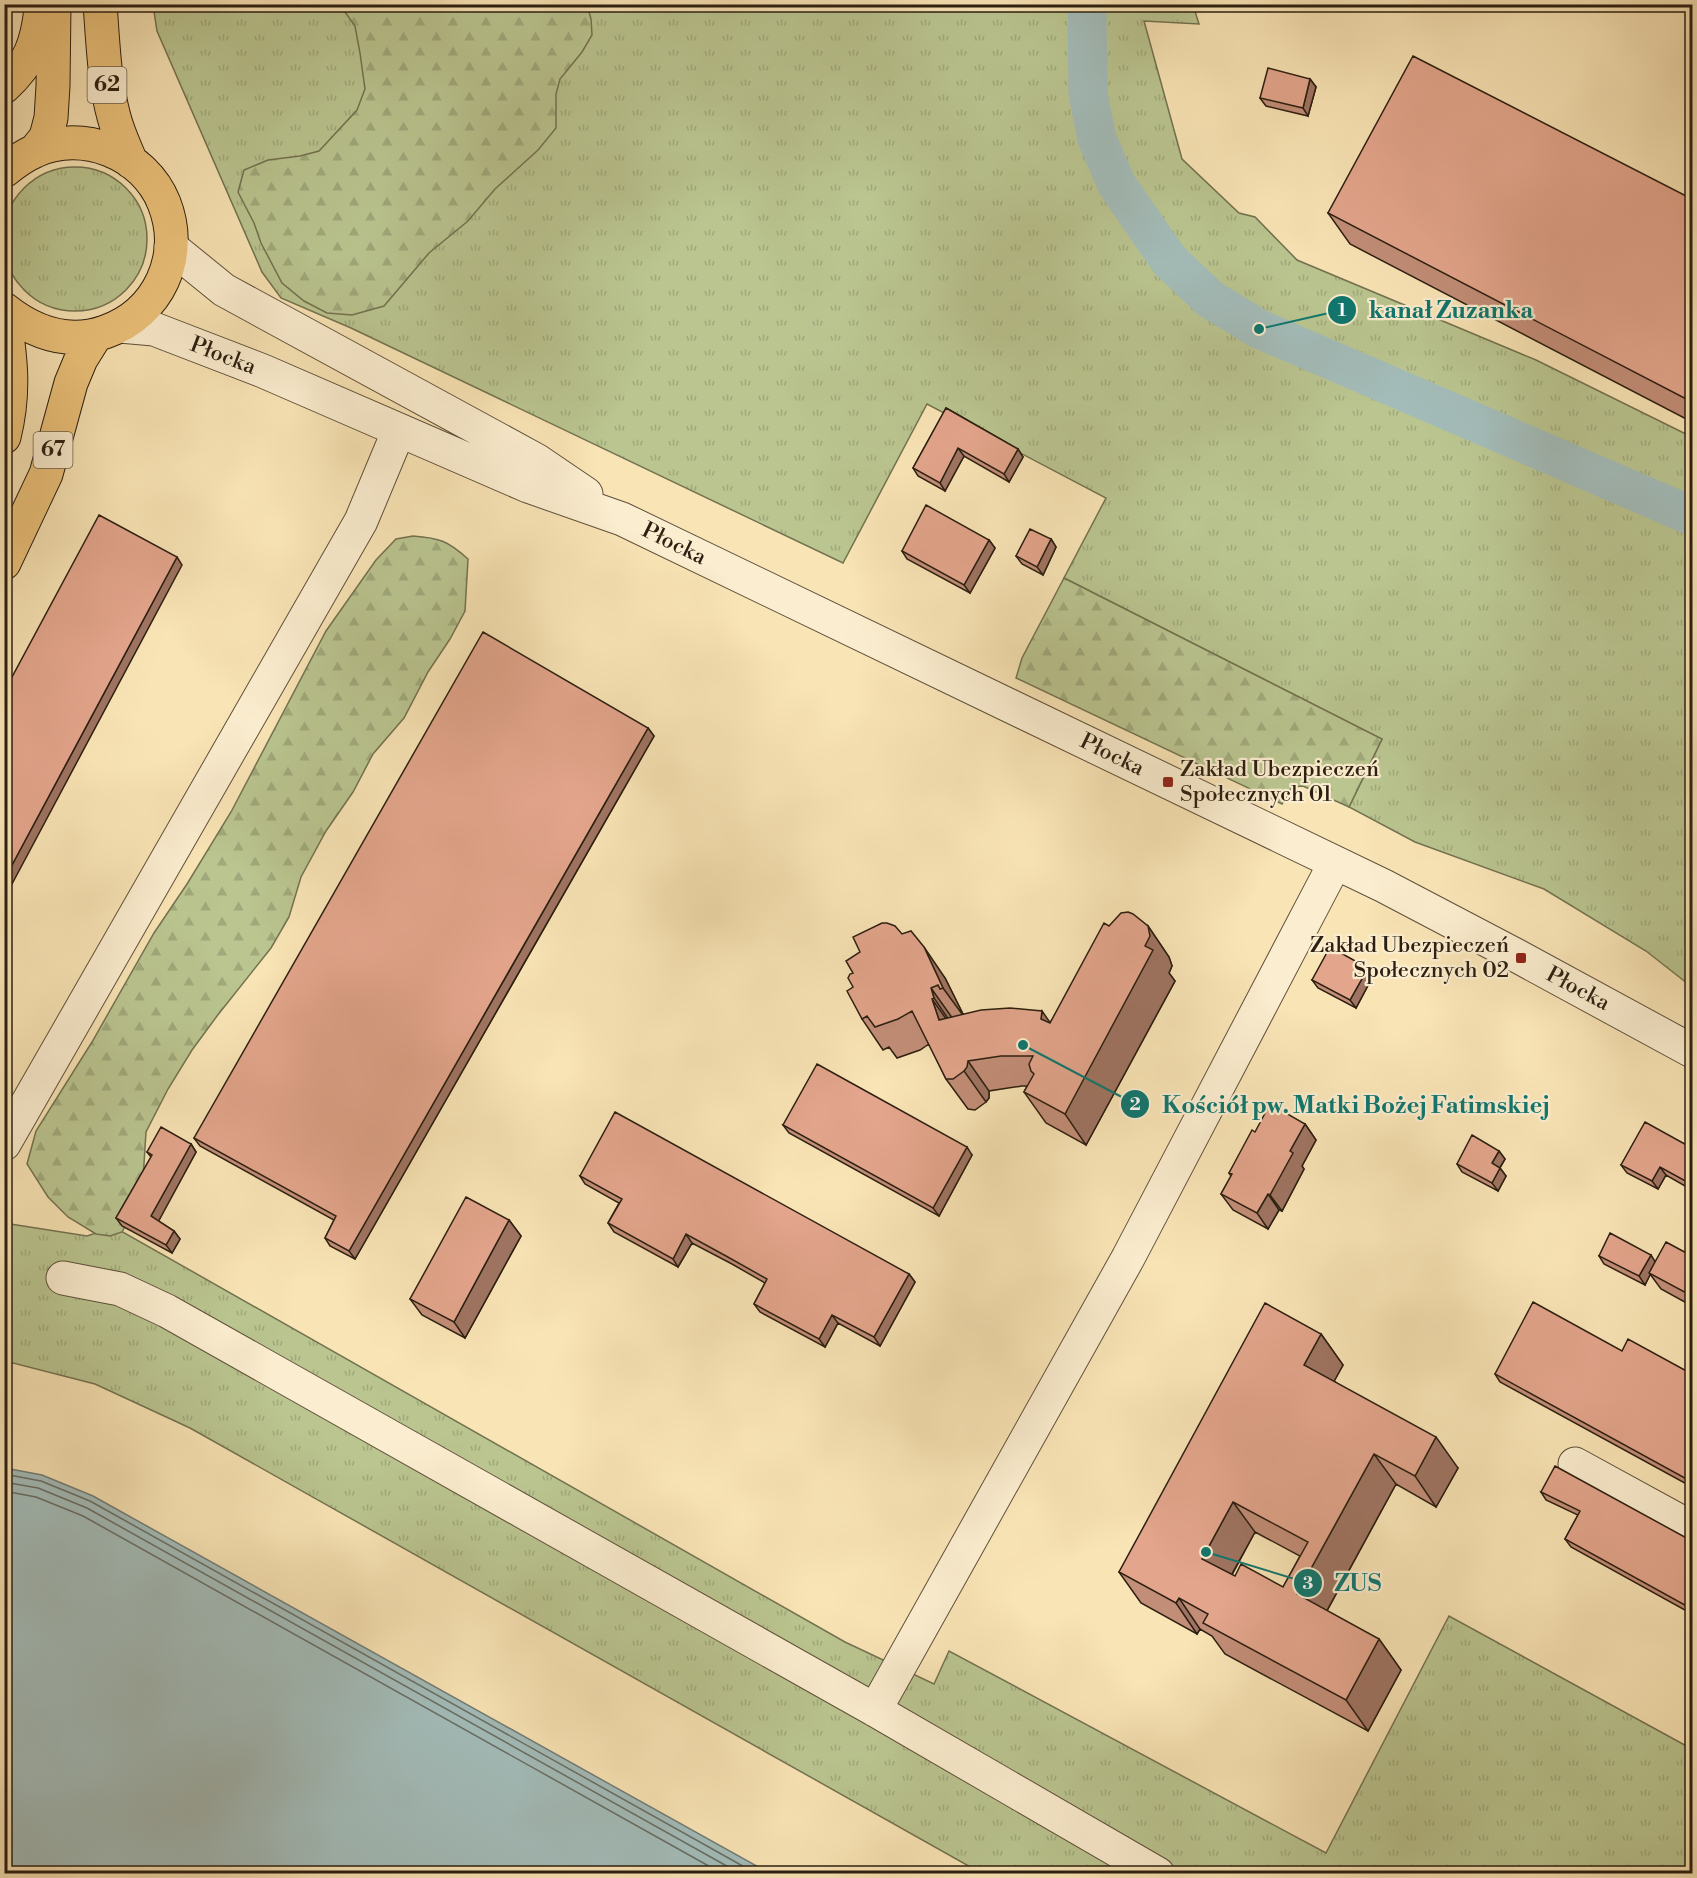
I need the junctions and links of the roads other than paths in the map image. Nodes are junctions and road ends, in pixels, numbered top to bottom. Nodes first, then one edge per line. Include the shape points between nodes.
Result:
1 (42, 4) edge
2 (54, 4) edge
3 (100, 4) edge
4 (4, 87) edge
5 (15, 160) edge
6 (131, 162) junction
7 (171, 247) junction
8 (4, 309) edge
9 (4, 315) edge
10 (108, 331) junction
11 (399, 430) junction
12 (4, 437) edge
13 (622, 519) junction
14 (4, 563) edge
15 (1335, 863) junction
16 (1692, 1051) edge
17 (4, 1144) edge
18 (63, 1278) dead end
19 (1575, 1464) dead end
20 (1692, 1528) edge
21 (875, 1710) junction
22 (1158, 1874) edge

1 - 4 main road via 32,52
2 - 5 main road, 62 via 51,118 46,137
3 - 6 main road, 62 via 110,102
5 - 6 main road, 62 via 51,145 85,143 117,152
6 - 7 main road, 62 via 152,182 164,202
7 - 10 main road, 62 via 161,285 150,301 136,315
7 - 13 street, Płocka via 224,290 536,460
8 - 10 main road via 46,334 76,338
9 - 12 main road, 67 via 12,375
10 - 11 street, Płocka via 154,329
10 - 14 main road, 67 via 81,359 46,474
11 - 13 street, Płocka via 528,486
11 - 17 street via 361,521
13 - 15 street, Płocka
15 - 16 street, Płocka
15 - 21 street via 1128,1258
18 - 21 street via 120,1289 167,1311
19 - 20 street
21 - 22 street

